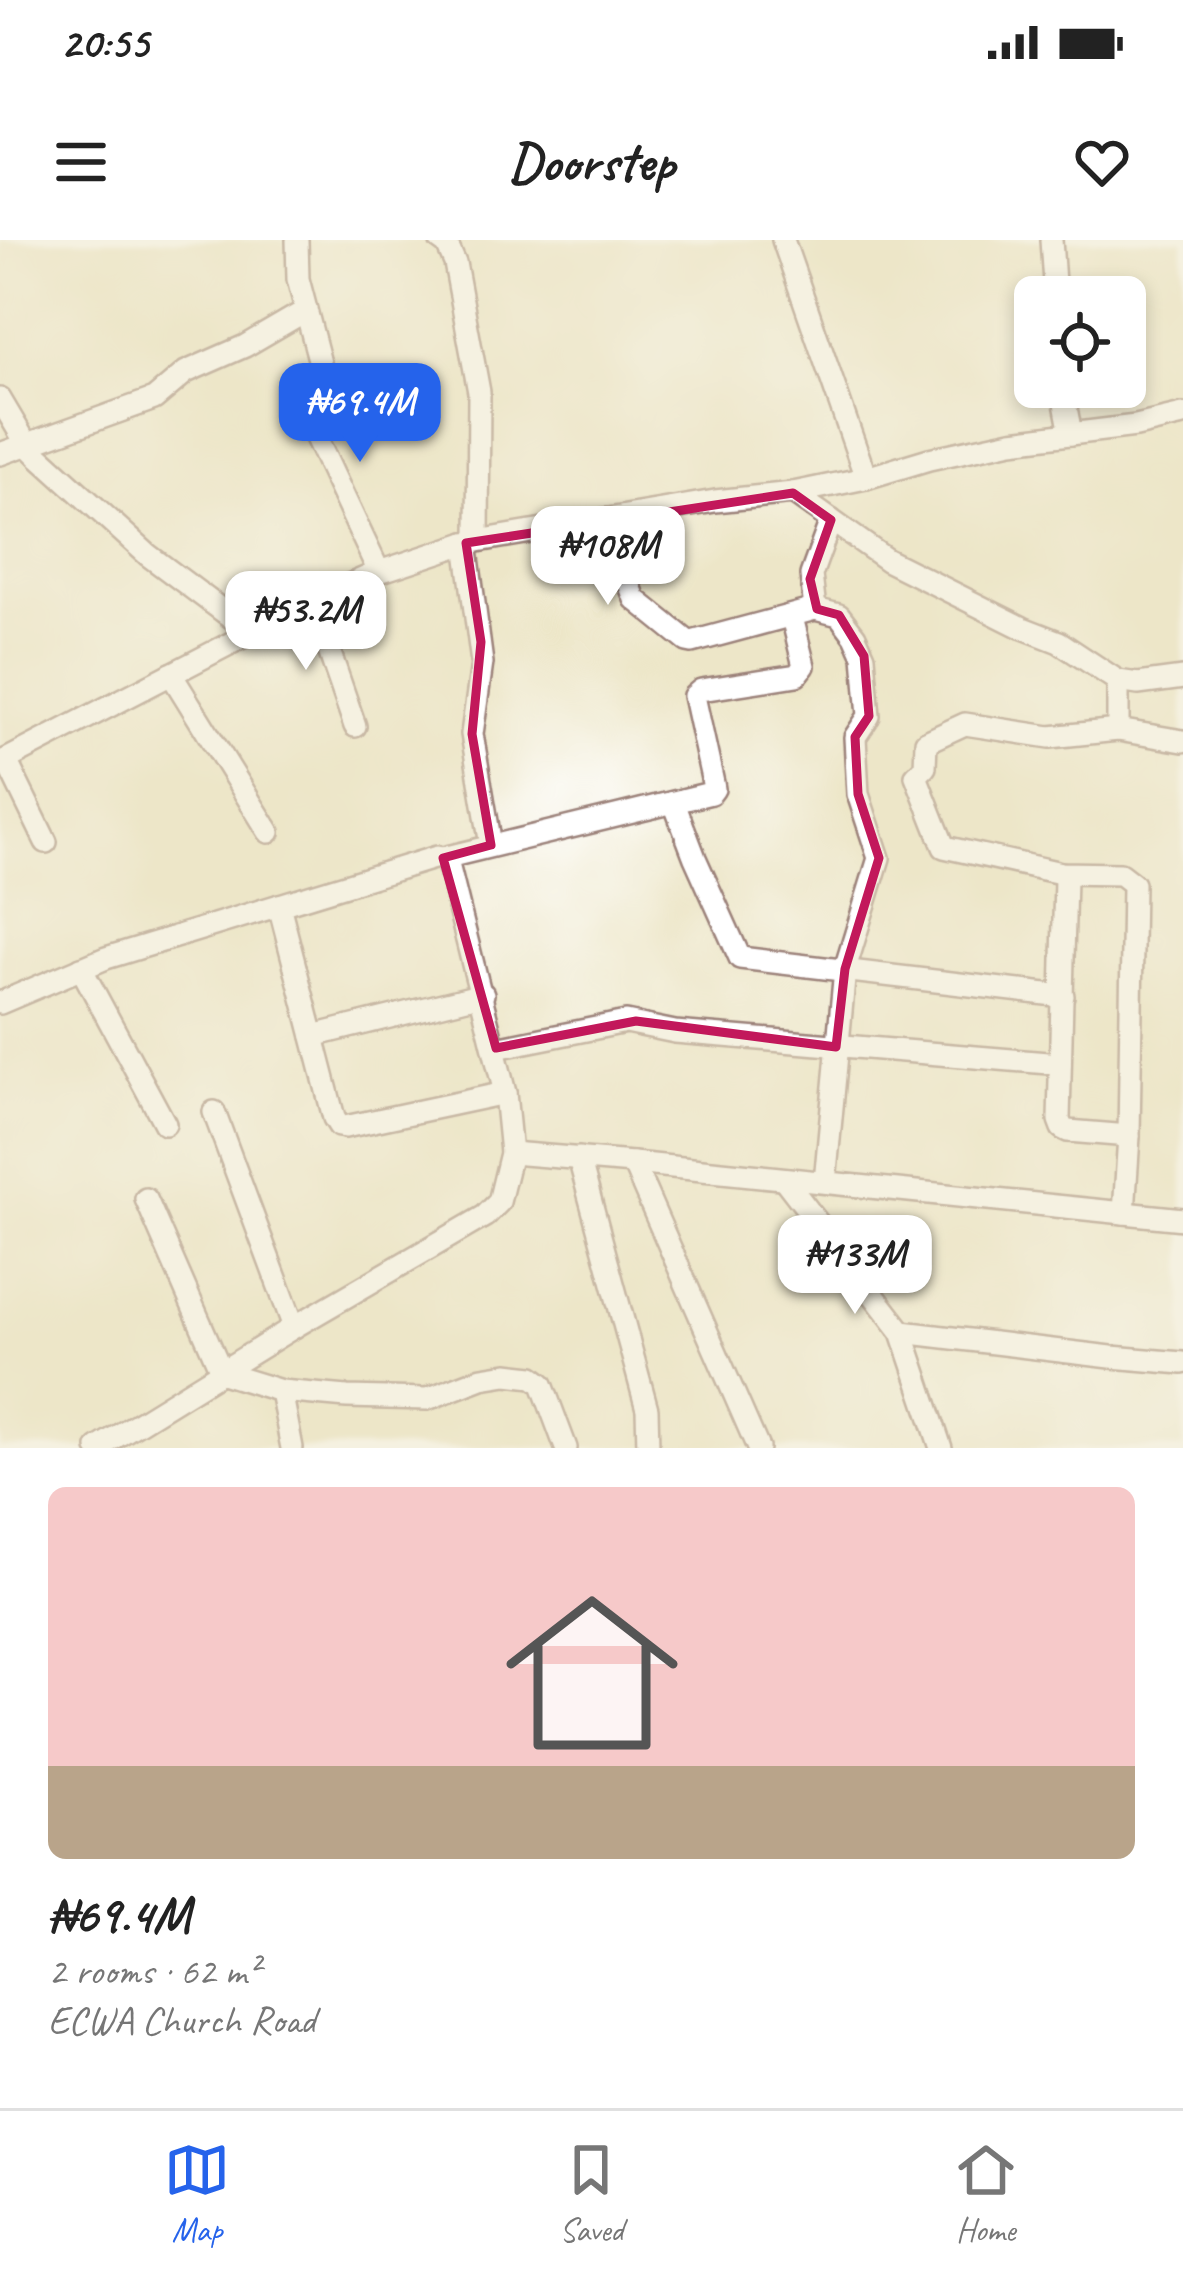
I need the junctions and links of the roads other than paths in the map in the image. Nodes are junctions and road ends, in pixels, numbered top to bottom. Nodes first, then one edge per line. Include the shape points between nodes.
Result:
1 (297, 240) edge
2 (783, 240) edge
3 (1051, 240) edge
4 (446, 242) edge
5 (1054, 276) edge
6 (305, 311) junction
7 (385, 380) dead end
8 (327, 390) junction
9 (0, 399) edge
10 (1066, 408) edge
11 (1183, 415) edge
12 (1071, 434) junction
13 (26, 443) junction
14 (0, 454) edge
15 (866, 478) junction
16 (793, 493) junction
17 (605, 519) junction
18 (831, 520) junction
19 (472, 542) junction
20 (379, 572) junction
21 (312, 601) junction
22 (815, 609) junction
23 (792, 617) junction
24 (250, 632) junction
25 (171, 674) junction
26 (1183, 678) edge
27 (1118, 681) junction
28 (355, 726) dead end
29 (1118, 730) junction
30 (1183, 741) edge
31 (3, 761) edge
32 (674, 803) junction
33 (268, 832) dead end
34 (46, 842) dead end
35 (491, 845) junction
36 (443, 858) junction
37 (1061, 873) junction
38 (279, 905) junction
39 (81, 968) junction
40 (845, 969) junction
41 (483, 994) junction
42 (1063, 996) junction
43 (0, 1003) edge
44 (313, 1036) junction
45 (836, 1047) junction
46 (496, 1048) junction
47 (1060, 1064) junction
48 (505, 1093) junction
49 (214, 1112) dead end
50 (165, 1124) dead end
51 (1129, 1136) junction
52 (511, 1153) junction
53 (579, 1158) junction
54 (633, 1162) junction
55 (784, 1179) junction
56 (825, 1182) junction
57 (146, 1198) dead end
58 (1124, 1213) junction
59 (1183, 1219) edge
60 (294, 1328) junction
61 (902, 1332) junction
62 (1183, 1363) edge
63 (222, 1373) junction
64 (281, 1391) junction
65 (98, 1448) edge
66 (292, 1448) edge
67 (566, 1448) edge
68 (648, 1448) edge
69 (758, 1448) edge
70 (941, 1448) edge

1 - 6 street
2 - 15 street
3 - 5 street
4 - 19 street via 478,392
6 - 8 street
6 - 13 street via 186,372 154,399
7 - 8 street
8 - 20 street via 310,394 303,410
9 - 13 street
10 - 12 street
11 - 12 street
12 - 15 street
13 - 14 street
13 - 24 street via 148,555
15 - 16 street
16 - 17 street
16 - 18 street
17 - 19 street
17 - 23 street via 635,599 687,641
18 - 22 street via 811,575
18 - 27 street via 887,560 1059,642
19 - 20 street
19 - 35 street via 482,662 472,734
20 - 21 street
21 - 24 street
21 - 28 street
22 - 23 street
22 - 40 street via 839,615 855,636 869,716 855,737 857,794 879,859
23 - 32 street via 804,666 797,675 696,692 714,789
24 - 25 street
25 - 31 street
25 - 33 street
26 - 27 street
27 - 29 street
29 - 30 street
29 - 37 street via 1050,737 965,724 925,744 925,767 916,776 944,847
31 - 34 street
32 - 35 street
32 - 40 street via 740,958
35 - 36 street
36 - 38 street
36 - 41 street
37 - 42 street
37 - 51 street via 1120,874 1133,884
38 - 39 street
38 - 44 street
39 - 43 street
39 - 50 street
40 - 42 street
40 - 45 street
41 - 44 street
41 - 46 street
42 - 47 street
44 - 48 street via 339,1126
45 - 46 street via 626,1022
45 - 47 street
45 - 56 street
46 - 48 street
47 - 51 street via 1062,1128
48 - 52 street
49 - 60 street
51 - 58 street
52 - 53 street
52 - 60 street via 499,1202 485,1216
53 - 54 street
53 - 68 street via 647,1409
54 - 55 street
54 - 69 street
55 - 56 street
55 - 61 street
56 - 58 street
57 - 63 street
58 - 59 street
60 - 63 street
61 - 62 street
61 - 70 street
63 - 64 street
63 - 65 street
64 - 66 street
64 - 67 street via 427,1399 482,1378 533,1377

